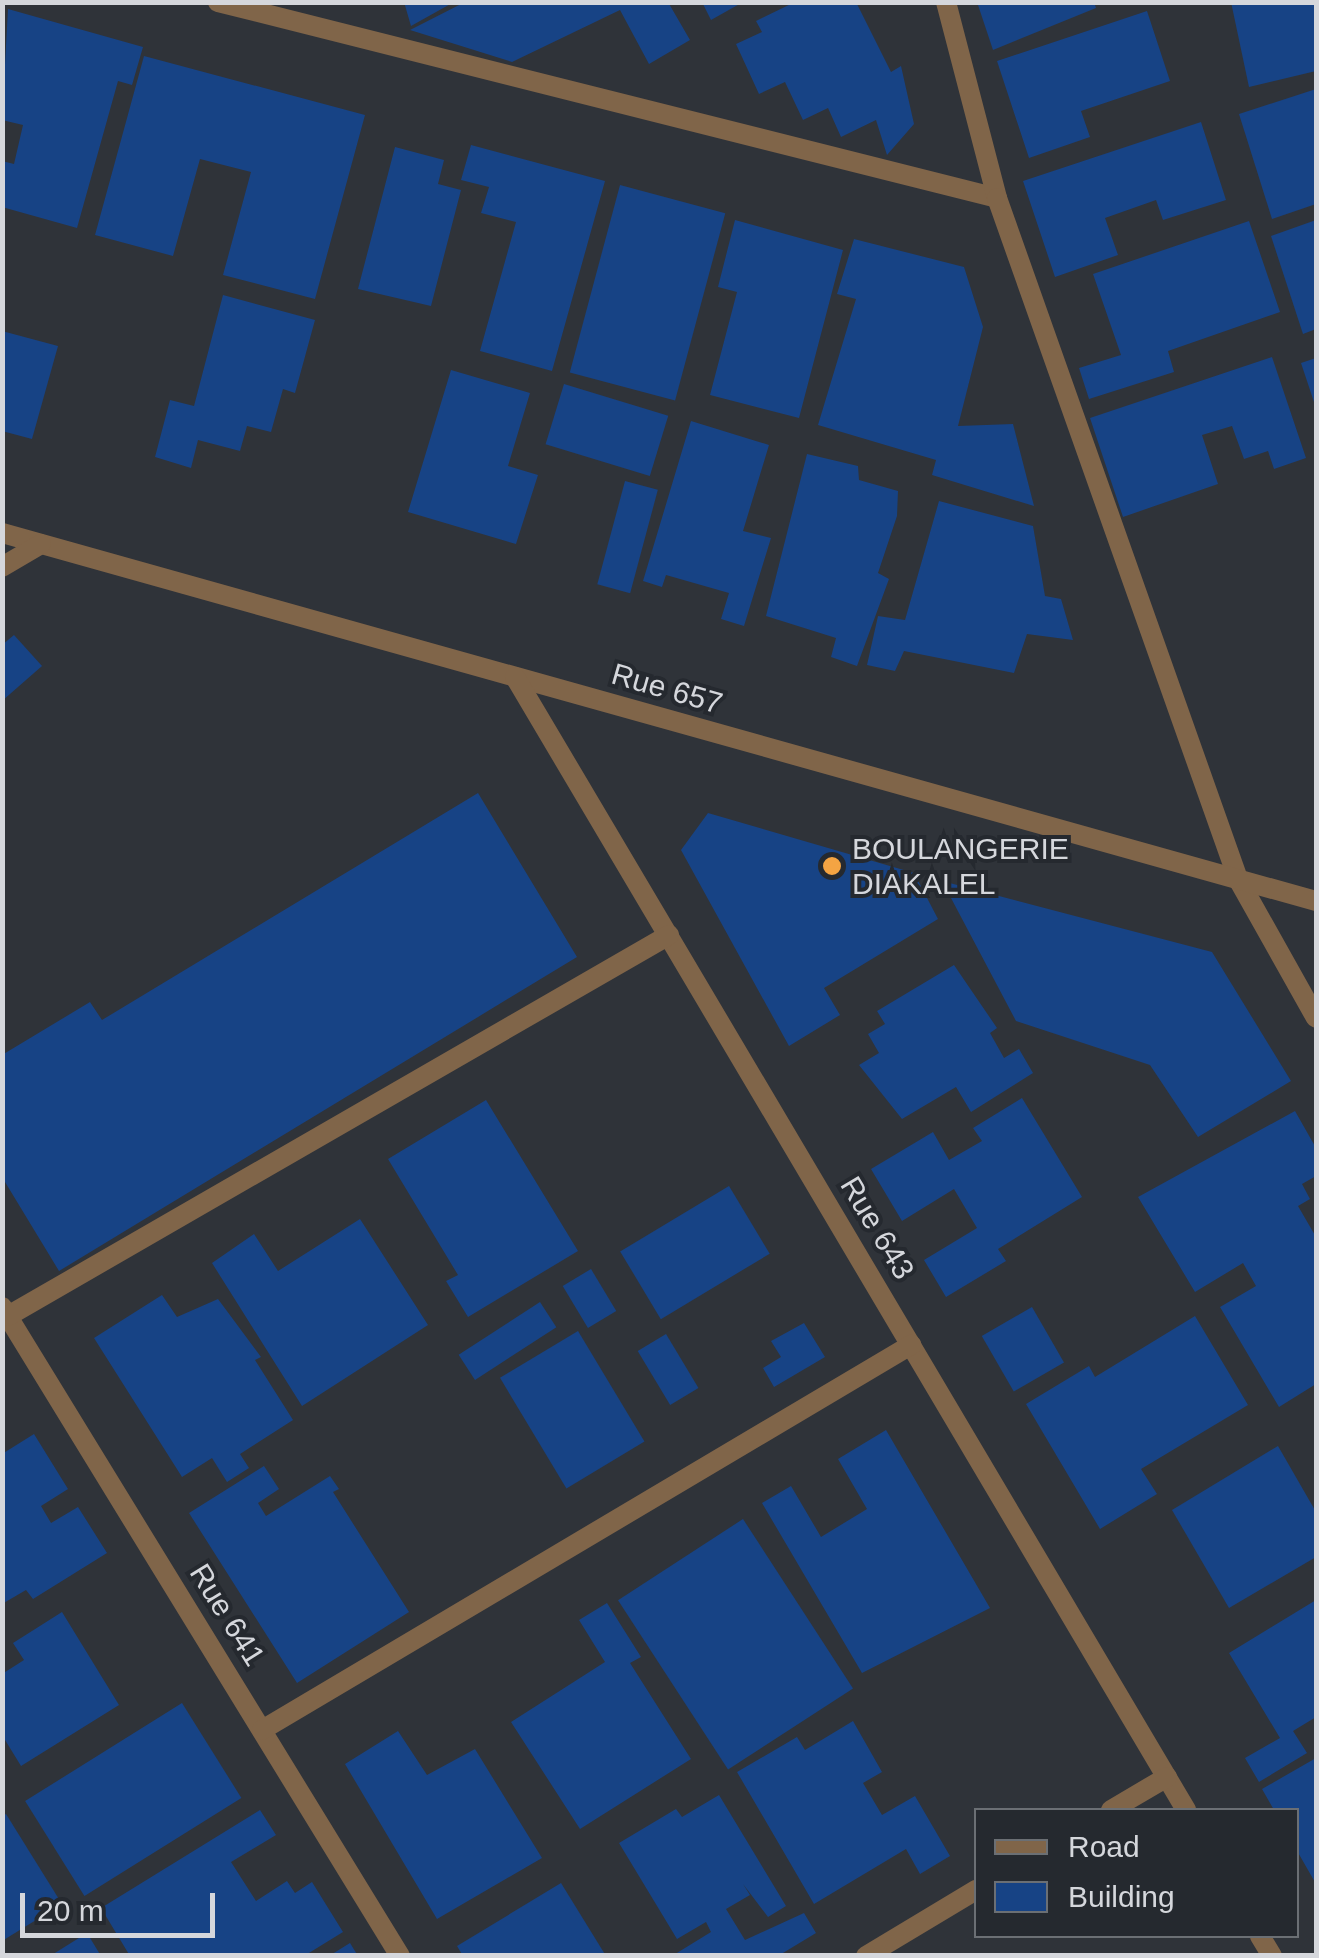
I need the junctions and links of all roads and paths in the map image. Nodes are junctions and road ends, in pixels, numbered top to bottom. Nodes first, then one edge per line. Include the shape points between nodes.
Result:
1 (218, 2) edge
2 (946, 2) edge
3 (996, 198) junction
4 (2, 533) edge
5 (41, 544) junction
6 (2, 567) edge
7 (515, 677) junction
8 (1238, 879) junction
9 (1316, 901) edge
10 (668, 935) junction
11 (1316, 1018) edge
12 (5, 1312) edge
13 (911, 1345) junction
14 (262, 1730) junction
15 (1167, 1777) junction
16 (1114, 1808) edge
17 (1185, 1808) edge
18 (974, 1891) edge
19 (400, 1956) edge
20 (866, 1956) edge

1 - 3 street
2 - 3 street
3 - 8 street
4 - 5 street, Rue 657
5 - 6 street
5 - 7 street, Rue 657
7 - 8 street, Rue 657
7 - 10 street, Rue 643
8 - 9 street, Rue 657
8 - 11 street
10 - 12 street
10 - 13 street, Rue 643
12 - 14 street, Rue 641
13 - 14 street
13 - 15 street, Rue 643
14 - 19 street, Rue 641
15 - 16 street
15 - 17 street, Rue 643
18 - 20 street

